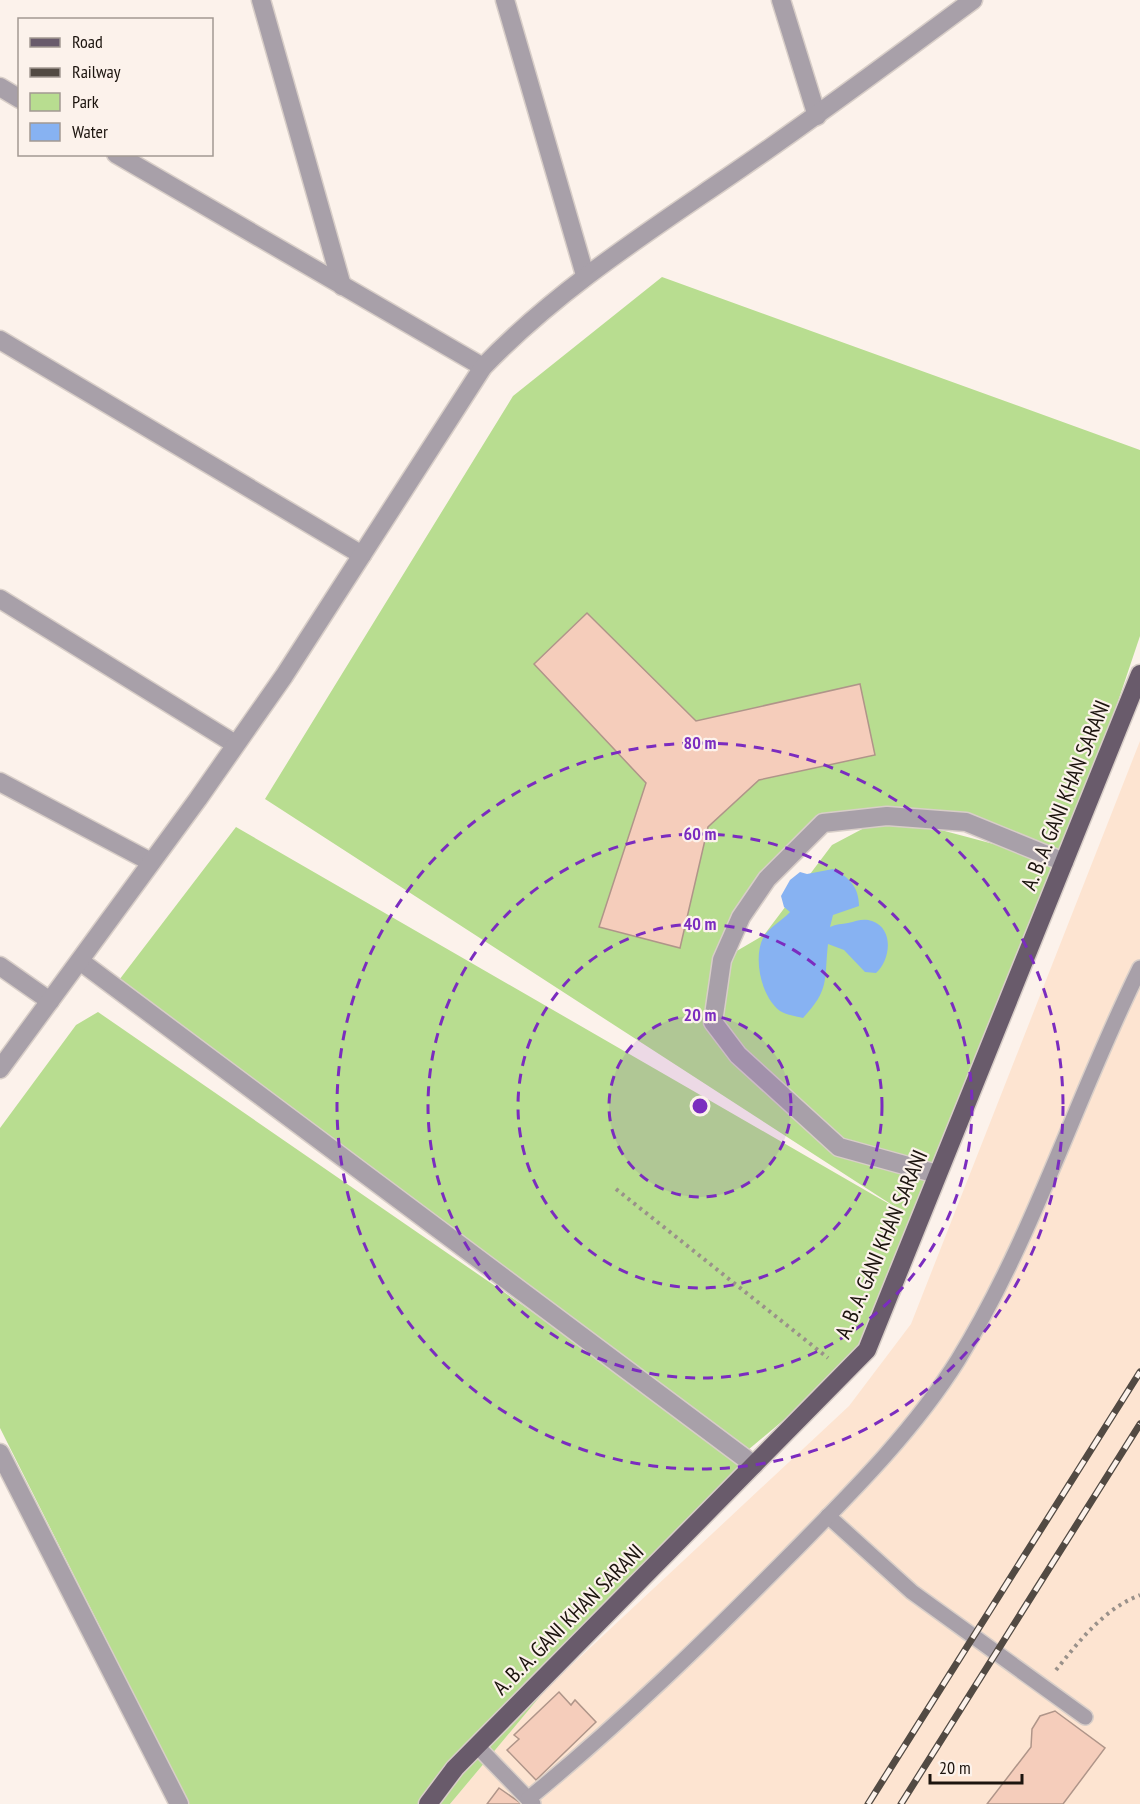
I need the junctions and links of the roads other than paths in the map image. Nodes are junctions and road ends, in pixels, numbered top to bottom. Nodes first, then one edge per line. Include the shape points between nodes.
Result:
1 (261, 0) edge
2 (505, 0) edge
3 (782, 0) edge
4 (973, 0) edge
5 (0, 87) edge
6 (18, 98) edge
7 (817, 116) junction
8 (119, 156) edge
9 (585, 275) junction
10 (342, 286) junction
11 (0, 340) edge
12 (483, 367) junction
13 (362, 555) junction
14 (0, 599) edge
15 (1140, 674) edge
16 (235, 744) junction
17 (0, 782) edge
18 (151, 862) junction
19 (1064, 862) junction
20 (80, 961) junction
21 (0, 966) edge
22 (1140, 968) edge
23 (50, 1001) junction
24 (0, 1069) edge
25 (937, 1174) junction
26 (0, 1453) edge
27 (754, 1465) junction
28 (828, 1516) junction
29 (1085, 1717) dead end
30 (477, 1746) junction
31 (530, 1801) edge
32 (179, 1804) edge
33 (428, 1804) edge

1 - 10 street
2 - 9 street
3 - 7 street
4 - 7 street
5 - 6 street
7 - 9 street
8 - 10 street
9 - 12 street via 521,328
10 - 12 street
11 - 13 street
12 - 13 street
13 - 16 street
14 - 16 street
15 - 19 main road, A. B. A. GANI KHAN SARANI
16 - 18 street
17 - 18 street
18 - 20 street
19 - 25 main road, A. B. A. GANI KHAN SARANI
19 - 25 street via 966,822 887,816 823,823 767,879 741,917 722,960 713,1022 738,1055 839,1147
20 - 23 street
20 - 27 street
21 - 23 street
22 - 28 lane via 1012,1262 958,1360 908,1429
23 - 24 street
25 - 27 main road, A. B. A. GANI KHAN SARANI via 867,1350
26 - 32 street
27 - 30 main road, A. B. A. GANI KHAN SARANI
28 - 29 lane via 912,1592
28 - 31 lane via 682,1665
30 - 31 lane
30 - 33 main road, A. B. A. GANI KHAN SARANI

